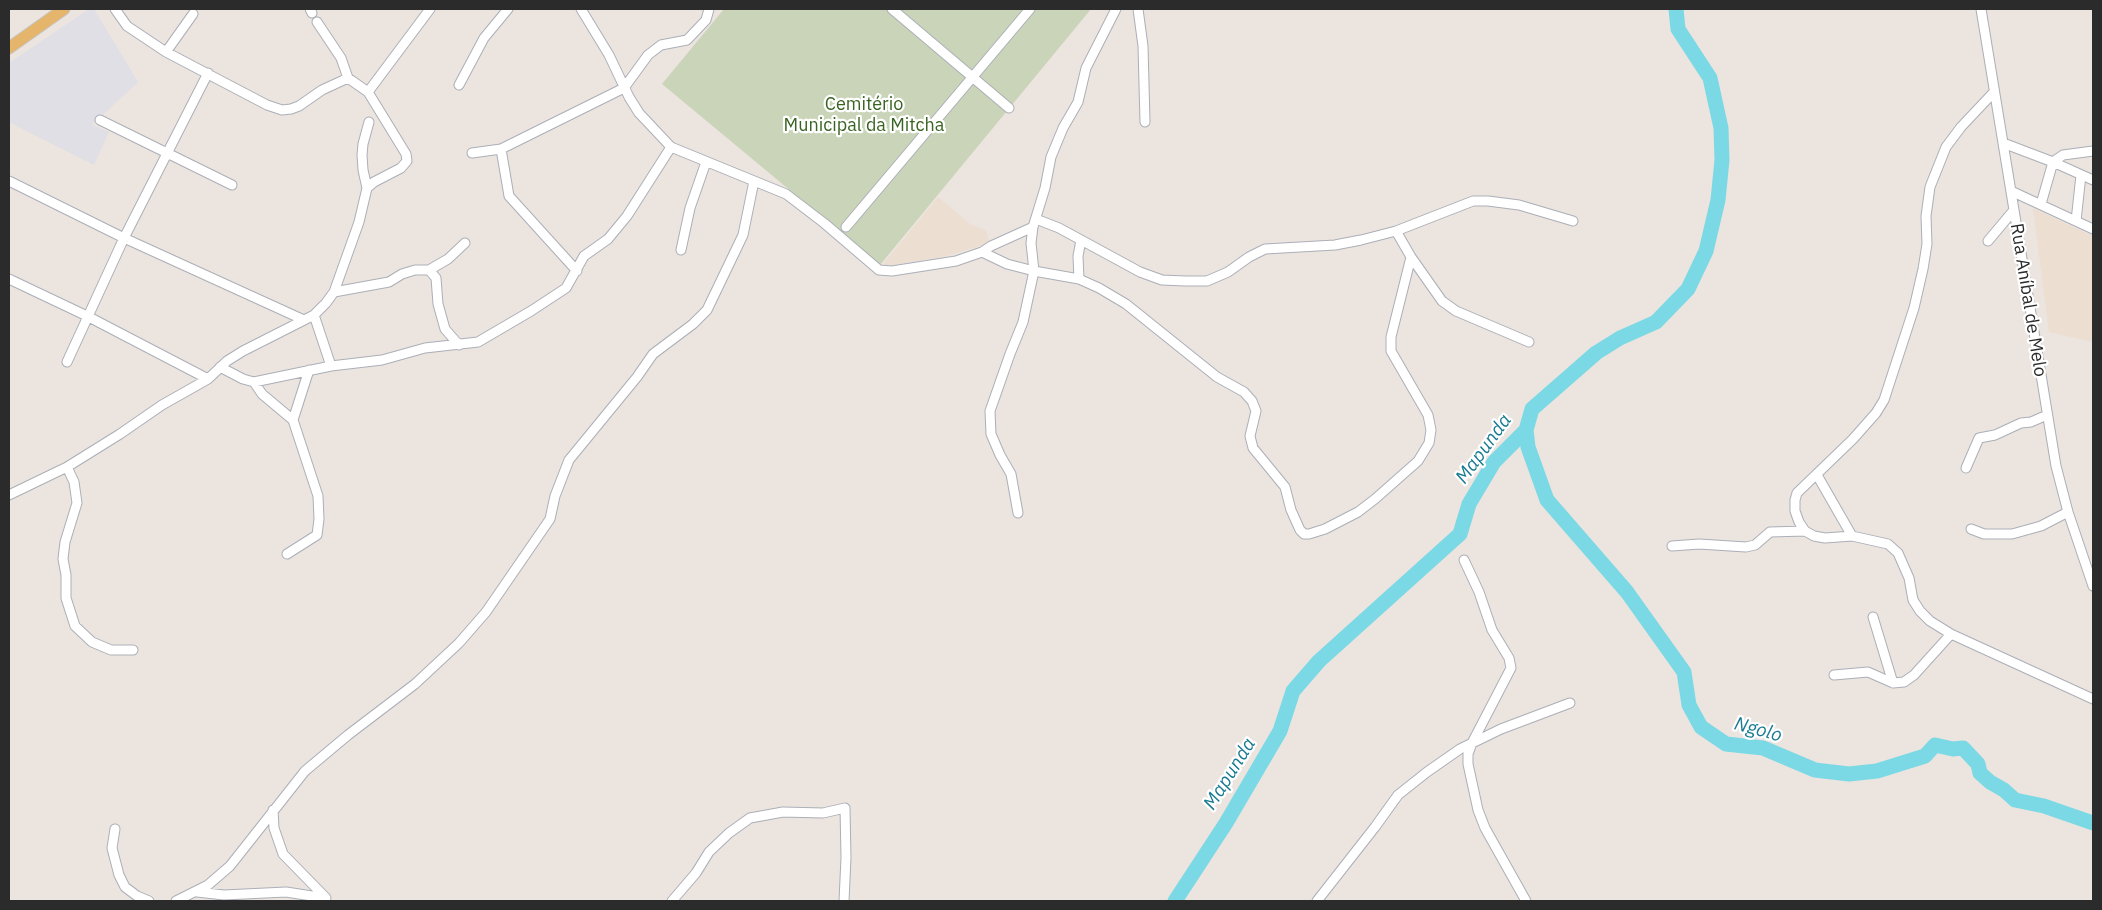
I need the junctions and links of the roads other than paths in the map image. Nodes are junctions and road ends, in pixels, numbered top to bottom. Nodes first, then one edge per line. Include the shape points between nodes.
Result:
1 (64, 9) edge
2 (115, 9) edge
3 (430, 9) edge
4 (508, 9) edge
5 (581, 9) edge
6 (709, 9) edge
7 (892, 9) edge
8 (1030, 9) edge
9 (1116, 9) edge
10 (1138, 9) edge
11 (1981, 9) edge
12 (193, 14) dead end
13 (317, 22) dead end
14 (9, 48) edge
15 (166, 52) junction
16 (208, 73) junction
17 (973, 77) junction
18 (348, 78) junction
19 (459, 85) dead end
20 (624, 88) junction
21 (368, 92) junction
22 (1994, 92) junction
23 (1009, 108) dead end
24 (100, 120) dead end
25 (370, 122) dead end
26 (1145, 122) dead end
27 (2003, 143) junction
28 (671, 147) junction
29 (501, 149) junction
30 (2093, 151) edge
31 (472, 153) dead end
32 (167, 154) junction
33 (706, 162) junction
34 (2053, 162) junction
35 (2081, 175) junction
36 (9, 180) edge
37 (2093, 180) edge
38 (754, 181) junction
39 (232, 185) dead end
40 (367, 188) junction
41 (2011, 191) junction
42 (2042, 204) junction
43 (2014, 210) junction
44 (1573, 221) dead end
45 (2076, 221) junction
46 (1034, 223) junction
47 (846, 227) dead end
48 (2093, 229) edge
49 (1396, 231) junction
50 (124, 238) junction
51 (1081, 240) junction
52 (1988, 241) dead end
53 (464, 243) dead end
54 (681, 250) dead end
55 (982, 252) junction
56 (1411, 257) junction
57 (429, 270) junction
58 (576, 271) junction
59 (1034, 271) junction
60 (1079, 278) junction
61 (9, 280) edge
62 (334, 292) junction
63 (314, 315) junction
64 (87, 316) junction
65 (304, 320) junction
66 (1529, 342) dead end
67 (458, 345) junction
68 (67, 362) dead end
69 (331, 366) junction
70 (220, 368) junction
71 (309, 370) junction
72 (208, 379) junction
73 (254, 382) junction
74 (2047, 415) junction
75 (293, 420) junction
76 (67, 467) junction
77 (1966, 468) dead end
78 (1816, 475) junction
79 (9, 496) edge
80 (2068, 512) junction
81 (1018, 513) dead end
82 (1971, 529) dead end
83 (1805, 531) junction
84 (1852, 536) junction
85 (1672, 546) dead end
86 (287, 554) dead end
87 (1464, 560) dead end
88 (2089, 565) edge
89 (2093, 586) edge
90 (1873, 617) dead end
91 (1951, 634) junction
92 (133, 650) dead end
93 (1834, 675) dead end
94 (1893, 683) junction
95 (2093, 699) edge
96 (1570, 702) dead end
97 (1472, 743) junction
98 (272, 810) junction
99 (115, 829) dead end
100 (197, 892) junction
101 (251, 893) junction
102 (328, 900) edge
103 (149, 901) edge
104 (176, 901) edge
105 (258, 901) edge
106 (672, 901) edge
107 (844, 901) edge
108 (1317, 901) edge
109 (1526, 901) edge

1 - 14 main road
2 - 15 street via 127,26
3 - 21 street
4 - 19 street via 484,38
5 - 20 street via 609,55
6 - 20 street via 706,20 687,40 661,45 648,54
7 - 17 street
8 - 17 street
9 - 46 street via 1086,68 1078,102 1051,157
10 - 26 street via 1143,46
11 - 22 street, Rua Aníbal de Melo
12 - 15 street
13 - 18 street via 341,58
15 - 16 street
16 - 18 street via 282,110 291,110
16 - 32 street
17 - 23 street
17 - 47 street
18 - 21 street
20 - 28 street via 639,113
20 - 29 street
21 - 40 street via 406,154 407,161
22 - 27 street, Rua Aníbal de Melo
22 - 78 street via 1946,147 1930,187 1923,269 1914,308 1884,400 1876,413
24 - 32 street
25 - 40 street via 362,155
27 - 34 street
27 - 41 street, Rua Aníbal de Melo
28 - 33 street
28 - 58 street via 627,216 608,239 584,256
29 - 31 street
29 - 58 street via 508,196
30 - 34 street via 2063,155
32 - 39 street
32 - 50 street
33 - 38 street
33 - 54 street via 690,208
34 - 35 street
34 - 42 street
35 - 37 street
35 - 45 street
36 - 50 street
38 - 55 street via 786,194 879,270 892,271 956,261
38 - 98 street via 743,235 707,310 653,354 569,460 550,519 486,612 459,643 415,684 305,771
40 - 62 street
41 - 42 street
41 - 43 street, Rua Aníbal de Melo
42 - 45 street
43 - 52 street
43 - 74 street, Rua Aníbal de Melo
44 - 49 street via 1519,205 1474,201
45 - 48 street
46 - 51 street via 1059,228
46 - 55 street
46 - 59 street via 1031,243
49 - 51 street via 1335,245 1265,248 1228,272 1207,281 1162,280 1140,272
49 - 56 street
50 - 64 street
50 - 65 street
51 - 60 street
53 - 57 street
55 - 59 street
56 - 60 street via 1391,337 1391,351 1428,415 1429,443 1418,461 1358,512 1325,530 1309,534 1304,534 1298,526 1285,486 1253,448 1250,436 1256,411 1244,392 1217,377 1126,304
56 - 66 street via 1442,301 1456,311
57 - 62 street via 415,270 389,282
57 - 67 street via 436,278 438,304 445,328
58 - 67 street via 566,288 530,311 478,342
59 - 60 street
59 - 81 street via 1024,322 990,411 991,434 1011,474
61 - 64 street
62 - 63 street
63 - 65 street
63 - 69 street
64 - 68 street
64 - 72 street
65 - 70 street via 243,350
67 - 69 street
69 - 71 street
70 - 72 street
70 - 73 street
71 - 73 street
71 - 75 street
72 - 76 street
73 - 75 street via 262,394
74 - 77 street via 1979,438
74 - 80 street, Rua Aníbal de Melo
75 - 86 street via 318,496 319,519 317,536
76 - 79 street
76 - 92 street via 74,482 77,503 63,559 66,598 75,626 92,642 111,650
78 - 83 street via 1797,493 1795,500 1797,516
78 - 84 street
80 - 82 street via 2041,526 2012,534 1984,534
80 - 88 street, Rua Aníbal de Melo
83 - 84 street via 1825,538
83 - 85 street via 1770,532 1746,547
84 - 91 street via 1888,544 1898,552 1910,578 1913,600 1920,611
87 - 97 street via 1511,668
88 - 89 street, Rua Aníbal de Melo
90 - 94 street
91 - 94 street via 1914,674 1904,682
91 - 95 street
93 - 94 street via 1868,672
96 - 97 street
97 - 108 street via 1398,795
97 - 109 street via 1468,764 1484,828
98 - 100 street via 230,866
98 - 102 street via 283,854
99 - 103 street via 112,848 125,887
100 - 101 street
100 - 104 street
101 - 102 street via 286,892
101 - 105 street
106 - 107 street via 709,852 750,818 783,812 822,813 845,808

